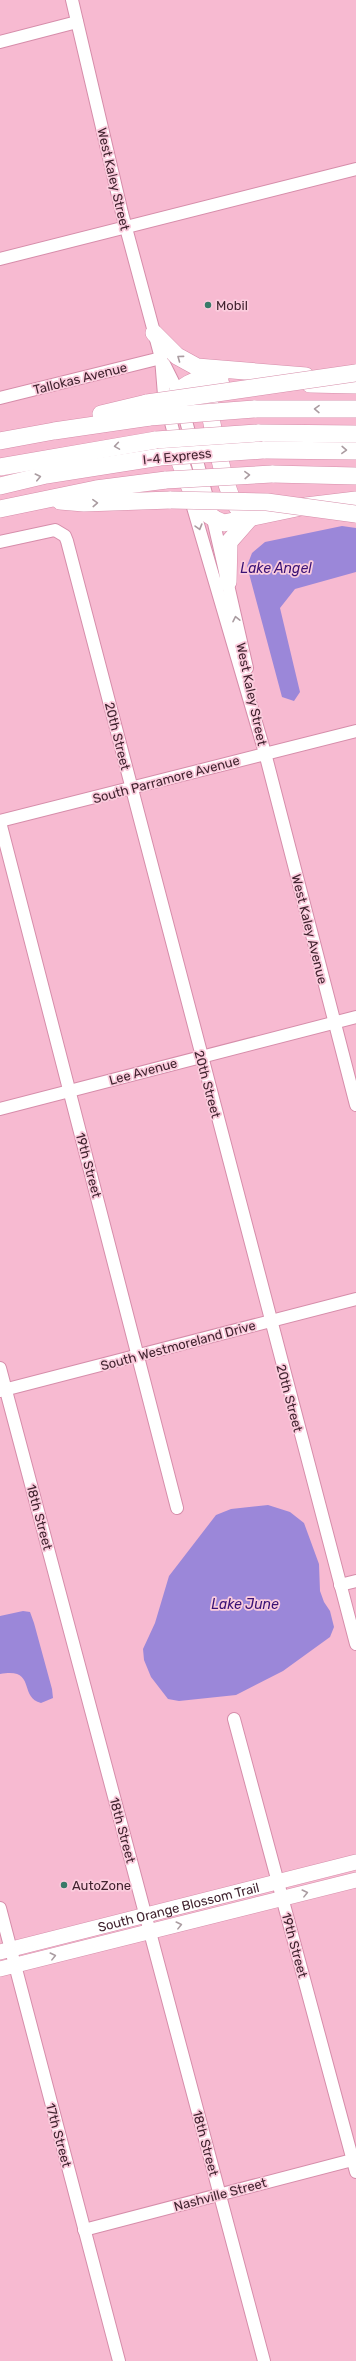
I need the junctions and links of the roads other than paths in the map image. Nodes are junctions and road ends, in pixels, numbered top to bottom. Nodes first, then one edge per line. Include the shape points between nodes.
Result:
1 (72, 0) edge
2 (77, 22) junction
3 (0, 42) edge
4 (356, 169) edge
5 (125, 227) junction
6 (0, 259) edge
7 (154, 333) junction
8 (161, 358) junction
9 (356, 373) edge
10 (232, 379) junction
11 (356, 381) edge
12 (356, 384) edge
13 (178, 392) junction
14 (0, 398) edge
15 (356, 409) edge
16 (149, 410) junction
17 (170, 418) junction
18 (356, 434) edge
19 (0, 441) edge
20 (356, 451) edge
21 (180, 462) junction
22 (0, 467) edge
23 (356, 476) edge
24 (0, 486) edge
25 (42, 499) junction
26 (356, 500) edge
27 (336, 502) junction
28 (356, 504) edge
29 (0, 509) edge
30 (278, 512) junction
31 (356, 514) edge
32 (250, 518) junction
33 (213, 519) junction
34 (0, 542) edge
35 (228, 582) junction
36 (356, 731) edge
37 (265, 753) junction
38 (131, 789) junction
39 (0, 822) edge
40 (356, 1017) edge
41 (334, 1022) junction
42 (201, 1056) junction
43 (70, 1090) junction
44 (356, 1105) edge
45 (0, 1108) edge
46 (356, 1299) edge
47 (270, 1322) junction
48 (139, 1356) junction
49 (0, 1368) edge
50 (3, 1391) edge
51 (178, 1508) dead end
52 (356, 1581) edge
53 (340, 1585) junction
54 (356, 1644) edge
55 (234, 1719) dead end
56 (356, 1862) edge
57 (356, 1880) edge
58 (279, 1882) junction
59 (283, 1898) junction
60 (0, 1908) edge
61 (146, 1916) junction
62 (150, 1933) junction
63 (5, 1951) edge
64 (15, 1966) junction
65 (0, 1969) edge
66 (354, 2159) edge
67 (356, 2172) edge
68 (220, 2195) junction
69 (84, 2230) junction
70 (119, 2361) edge
71 (264, 2361) edge

1 - 2 street, West Kaley Street
2 - 3 street
2 - 5 street, West Kaley Street
4 - 5 street
5 - 6 street
5 - 7 street, West Kaley Street
7 - 8 street, West Kaley Street
11 -> 7 highway via 197,367 176,356
8 - 13 street, West Kaley Street
8 - 14 street, Tallokas Avenue
8 - 17 street, West Kaley Street via 164,395
9 - 16 highway, bridge
10 - 12 highway
10 - 13 highway via 210,376 196,379
10 - 30 highway via 219,385 211,395 208,408 231,498 236,507 243,512
13 - 17 highway via 172,402
13 - 33 street, West Kaley Street
15 -> 16 highway, bridge
16 - 19 highway
17 - 21 street, West Kaley Street
18 -> 22 highway, I-4 Express, bridge via 258,433 156,440
24 -> 20 highway, I-4 Express, bridge via 46,475 160,457 263,450
21 - 33 highway via 197,504
21 -> 37 street, West Kaley Street
25 -> 23 highway, bridge via 166,480 272,474
25 - 29 highway
25 -> 31 highway, bridge via 84,504 171,500 267,502
26 - 27 highway
27 - 28 highway
27 - 30 highway
30 - 32 highway
32 - 33 highway via 224,523
32 - 35 highway via 229,542
33 - 35 street, West Kaley Street
34 - 38 street, 20th Street via 55,530 65,536
37 -> 35 street, West Kaley Street
36 - 37 street, South Parramore Avenue
37 - 38 street, South Parramore Avenue
37 - 41 street, West Kaley Avenue
38 - 39 street, South Parramore Avenue
38 - 42 street, 20th Street
39 - 43 street, 19th Street
40 - 41 street, Lee Avenue
41 - 42 street, Lee Avenue
41 - 44 street, West Kaley Avenue
42 - 43 street, Lee Avenue
42 - 47 street, 20th Street
43 - 45 street, Lee Avenue
43 - 48 street, 19th Street
46 - 47 street, South Westmoreland Drive
47 - 48 street, South Westmoreland Drive
47 - 53 street, 20th Street
48 - 50 street, South Westmoreland Drive
48 - 51 street, 19th Street
49 - 50 street, 18th Street
50 - 61 street, 18th Street
52 - 53 street
53 - 54 street, 20th Street
55 - 58 street, 19th Street
56 - 58 main road, South Orange Blossom Trail
59 -> 57 main road, South Orange Blossom Trail
58 - 59 street, 19th Street
58 - 61 main road, South Orange Blossom Trail
62 -> 59 main road, South Orange Blossom Trail
59 - 66 street, 19th Street
60 - 63 street, 17th Street
61 - 62 street, 18th Street
61 - 63 main road, South Orange Blossom Trail
64 -> 62 main road, South Orange Blossom Trail
62 - 68 street, 18th Street
63 - 64 street, 17th Street
64 - 65 main road, South Orange Blossom Trail
64 - 69 street, 17th Street
66 - 67 street, 19th Street
66 - 68 street, Nashville Street
68 - 69 street, Nashville Street
68 - 71 street, 18th Street
69 - 70 street, 17th Street

